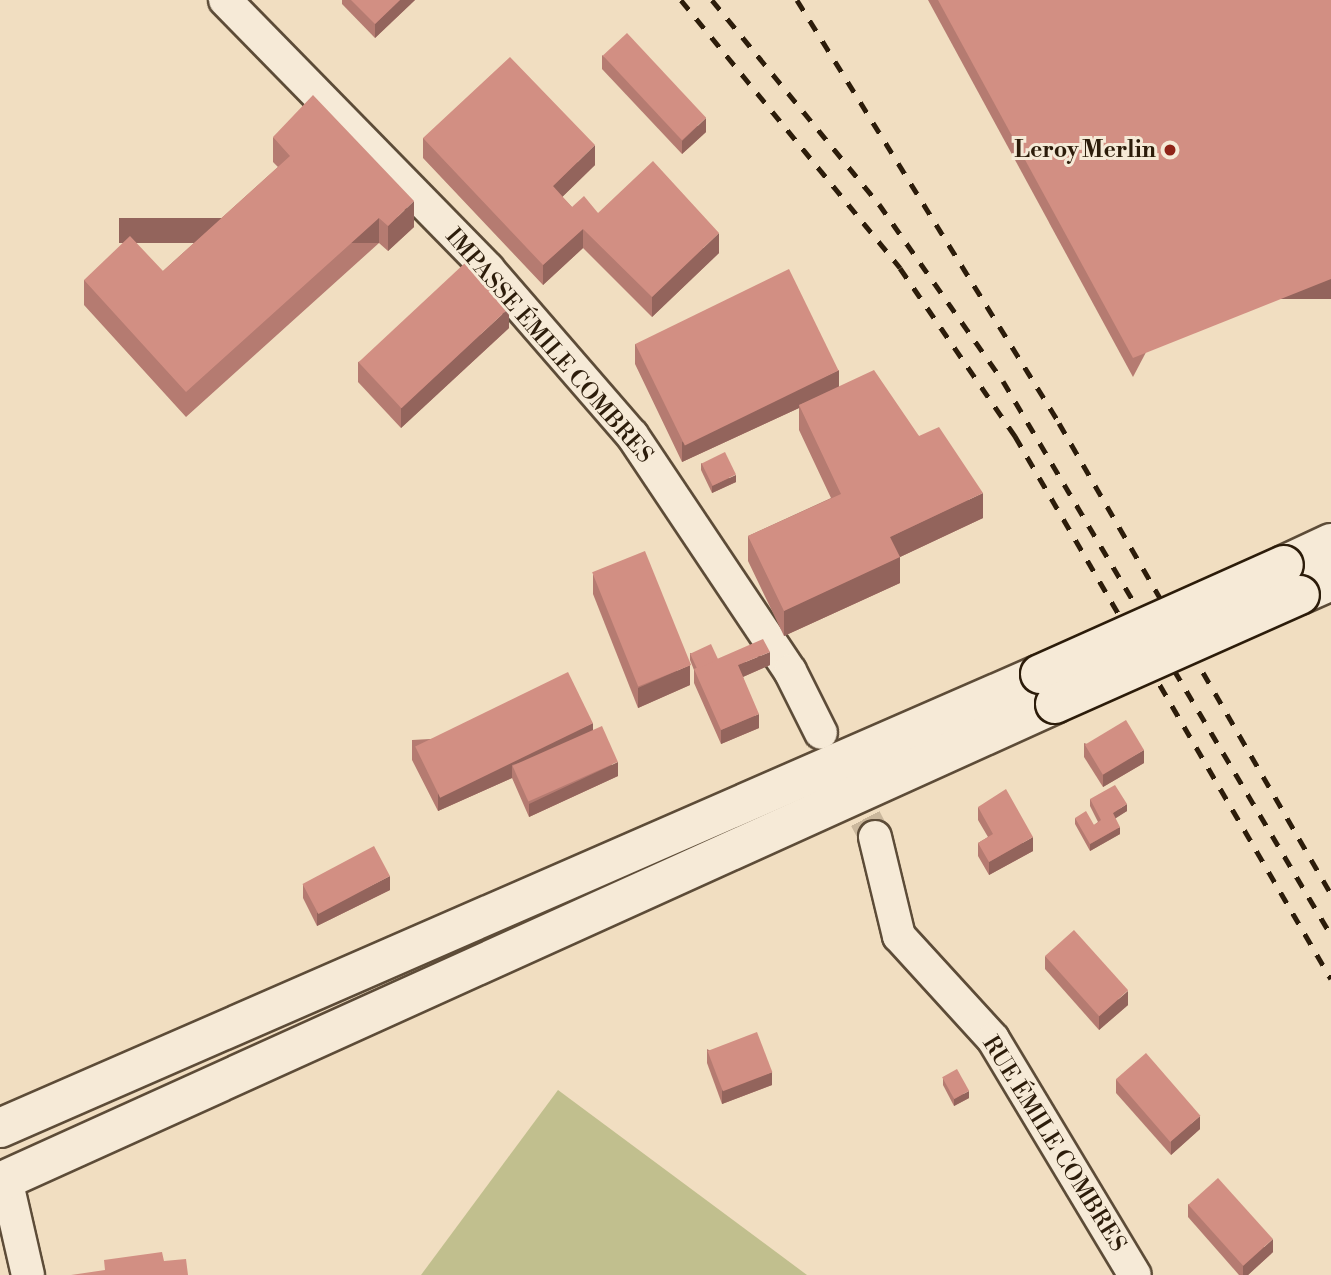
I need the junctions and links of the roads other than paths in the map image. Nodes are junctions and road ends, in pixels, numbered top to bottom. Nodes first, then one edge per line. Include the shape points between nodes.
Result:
1 (225, 0) edge
2 (1331, 543) edge
3 (1305, 580) edge
4 (1047, 689) junction
5 (821, 733) dead end
6 (875, 837) tunnel mouth
7 (0, 1128) edge
8 (3, 1180) edge
9 (27, 1275) edge
10 (1135, 1275) edge

1 - 5 street, IMPASSE ÉMILE COMBRES via 488,269 632,435 790,671
2 - 3 street
3 - 4 street, bridge
4 - 7 street
4 - 8 street
6 - 10 street, RUE ÉMILE COMBRES via 899,936 993,1039
8 - 9 street

